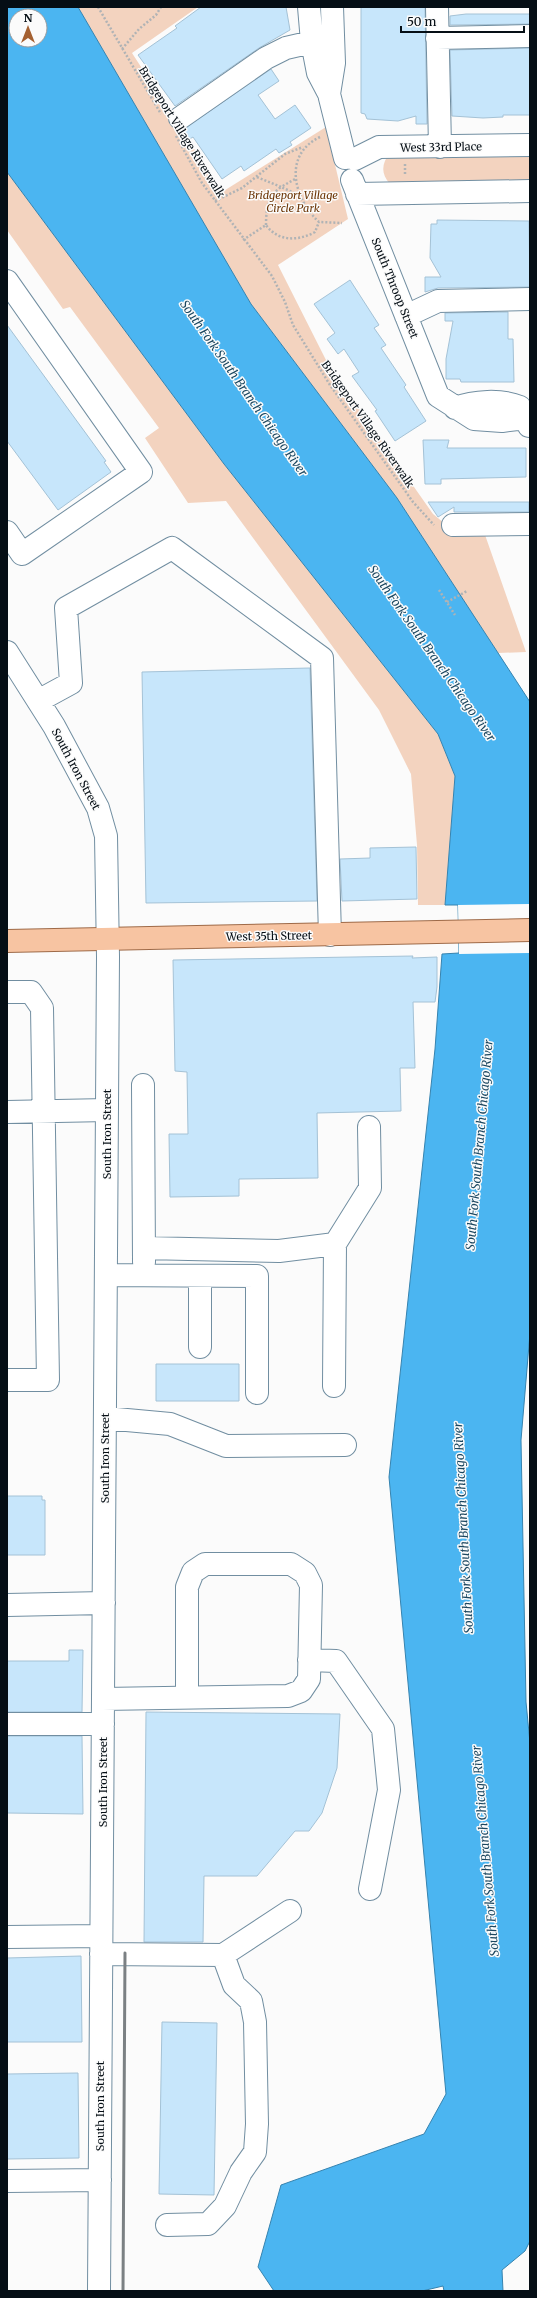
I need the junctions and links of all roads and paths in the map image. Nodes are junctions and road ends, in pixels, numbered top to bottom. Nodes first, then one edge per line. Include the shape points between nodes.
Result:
1 (98, 7) edge
2 (161, 7) edge
3 (309, 7) edge
4 (332, 7) edge
5 (436, 7) edge
6 (530, 36) edge
7 (437, 38) junction
8 (312, 42) junction
9 (122, 49) junction
10 (329, 94) junction
11 (173, 123) junction
12 (320, 136) dead end
13 (530, 145) edge
14 (303, 147) junction
15 (440, 147) junction
16 (350, 159) junction
17 (405, 159) dead end
18 (257, 177) junction
19 (295, 179) junction
20 (405, 179) dead end
21 (281, 187) junction
22 (355, 187) junction
23 (530, 191) edge
24 (299, 195) junction
25 (215, 201) junction
26 (319, 222) junction
27 (342, 223) dead end
28 (266, 225) junction
29 (243, 240) junction
30 (7, 281) edge
31 (530, 299) edge
32 (406, 316) junction
33 (528, 423) edge
34 (530, 524) edge
35 (452, 525) joint
36 (7, 532) edge
37 (439, 590) dead end
38 (467, 591) dead end
39 (447, 602) junction
40 (455, 615) dead end
41 (7, 652) edge
42 (38, 701) junction
43 (530, 930) edge
44 (330, 935) junction
45 (108, 939) junction
46 (7, 941) edge
47 (7, 992) edge
48 (143, 1085) dead end
49 (107, 1110) junction
50 (45, 1111) junction
51 (7, 1112) edge
52 (369, 1127) dead end
53 (335, 1244) junction
54 (144, 1248) junction
55 (106, 1275) junction
56 (144, 1276) junction
57 (200, 1276) junction
58 (200, 1348) dead end
59 (7, 1380) edge
60 (334, 1386) dead end
61 (257, 1393) dead end
62 (105, 1418) junction
63 (346, 1445) dead end
64 (104, 1603) junction
65 (7, 1605) edge
66 (309, 1660) junction
67 (187, 1697) junction
68 (103, 1699) junction
69 (7, 1724) edge
70 (103, 1724) junction
71 (370, 1889) dead end
72 (290, 1911) dead end
73 (7, 1937) edge
74 (102, 1945) junction
75 (223, 1955) junction
76 (100, 2180) junction
77 (7, 2181) edge
78 (167, 2225) dead end
79 (99, 2291) edge

1 - 9 path, Bridgeport Village Riverwalk
2 - 9 path via 156,16 139,29
3 - 8 street
4 - 10 street via 334,63
5 - 7 street
6 - 7 street
7 - 15 street
8 - 10 street via 318,73
8 - 11 street via 286,48 266,58
9 - 11 path, Bridgeport Village Riverwalk
10 - 16 street
11 - 25 path, Bridgeport Village Riverwalk via 184,153
12 - 14 path
13 - 15 street, West 33rd Place
14 - 18 path via 285,154
14 - 19 path
15 - 16 street, West 33rd Place via 379,147
16 - 22 street via 339,163 338,171 344,180
17 - 20 path
18 - 21 path
18 - 25 path
19 - 21 path
19 - 24 path
21 - 24 path
21 - 28 path via 274,192 266,210
22 - 23 street
22 - 32 street, South Throop Street
24 - 26 path via 308,211
25 - 29 path, Bridgeport Village Riverwalk
26 - 27 path
26 - 28 path via 315,232 303,239 288,239 271,232
28 - 29 path
29 - 35 path, Bridgeport Village Riverwalk via 272,276 293,325 360,430 429,521 436,526
30 - 36 street via 141,472 22,554
31 - 32 street via 438,301
32 - 33 street, South Throop Street via 447,402 474,419
34 - 35 street
37 - 39 path
38 - 39 path
39 - 40 path
41 - 42 street, South Iron Street
42 - 44 street via 71,683 66,608 172,548 322,658
42 - 45 street, South Iron Street via 98,808 106,836
43 - 44 main road, West 35th Street
44 - 45 main road, West 35th Street
45 - 46 main road, West 35th Street
45 - 49 street, South Iron Street
47 - 50 street via 30,992 42,1008
48 - 54 street
49 - 50 street
49 - 55 street, South Iron Street
50 - 51 street
50 - 59 street via 48,1380
52 - 53 street via 370,1188
53 - 54 street via 279,1251
53 - 60 street
54 - 56 street
55 - 56 street
55 - 62 street, South Iron Street
56 - 57 street
57 - 58 street
57 - 61 street via 257,1276
62 - 63 street via 170,1424 226,1446
62 - 64 street, South Iron Street
64 - 65 street
64 - 68 street, South Iron Street
66 - 67 street via 309,1679 301,1691 288,1696
66 - 67 street via 311,1585 304,1573 291,1564 205,1564 193,1572 187,1587
66 - 71 street via 336,1661 383,1729 389,1790
67 - 68 street
68 - 70 street, South Iron Street
69 - 70 street
70 - 74 street, South Iron Street
72 - 75 street
73 - 74 street
74 - 75 street
74 - 76 street, South Iron Street
75 - 78 street via 234,1985 250,2000 255,2022 255,2152 241,2172 225,2206 208,2224
76 - 77 street
76 - 79 street, South Iron Street

